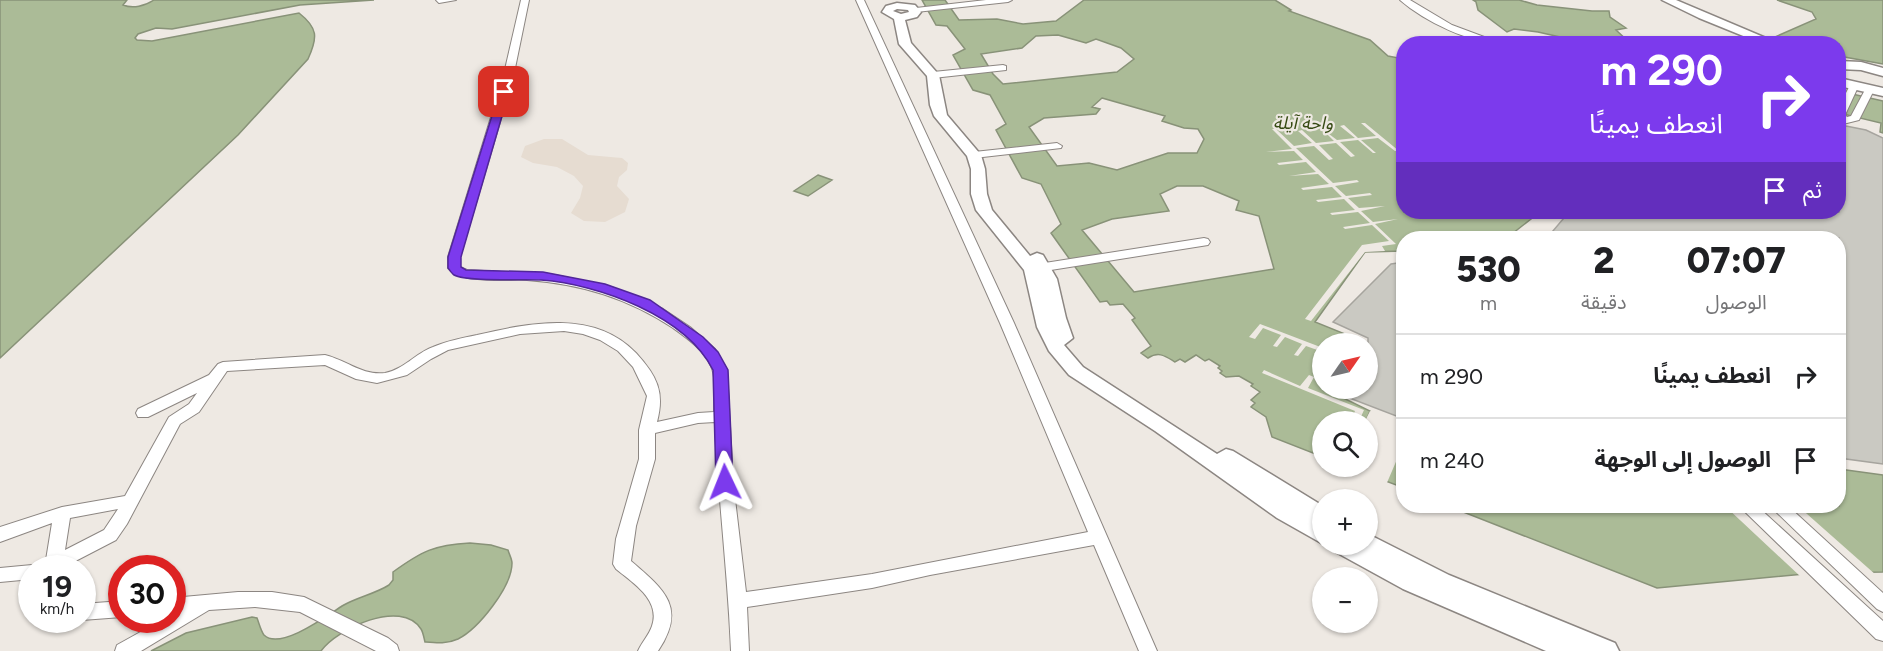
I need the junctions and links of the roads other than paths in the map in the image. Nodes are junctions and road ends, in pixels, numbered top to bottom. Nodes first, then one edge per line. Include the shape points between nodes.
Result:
1 (452, 0) edge
2 (525, 0) edge
3 (860, 0) edge
4 (1008, 0) edge
5 (1404, 0) edge
6 (1656, 0) edge
7 (1667, 0) edge
8 (439, 1) edge
9 (913, 13) joint
10 (1475, 36) edge
11 (1747, 36) edge
12 (1749, 36) edge
13 (1846, 65) edge
14 (1003, 68) dead end
15 (1883, 72) edge
16 (942, 74) junction
17 (1846, 85) edge
18 (1852, 88) junction
19 (1868, 92) junction
20 (1883, 92) edge
21 (1846, 114) edge
22 (1846, 117) edge
23 (1057, 146) dead end
24 (986, 154) junction
25 (1204, 242) dead end
26 (1038, 268) junction
27 (214, 378) junction
28 (143, 413) dead end
29 (723, 416) junction
30 (647, 430) junction
31 (1247, 478) junction
32 (130, 501) junction
33 (1312, 511) edge
34 (62, 513) junction
35 (1755, 513) edge
36 (1786, 513) edge
37 (1312, 527) edge
38 (0, 535) edge
39 (1099, 537) junction
40 (1378, 548) edge
41 (54, 555) edge
42 (74, 555) edge
43 (1361, 555) edge
44 (18, 573) edge
45 (0, 574) edge
46 (738, 601) junction
47 (1882, 603) edge
48 (207, 604) junction
49 (186, 605) edge
50 (1883, 633) edge
51 (124, 651) edge
52 (390, 651) edge
53 (647, 651) edge
54 (740, 651) edge
55 (1148, 651) edge
56 (1573, 651) edge
57 (1606, 651) edge

1 - 8 street
2 - 29 street via 508,78 454,257 454,268 466,274 571,280 645,303 699,340 718,362
3 - 39 street
4 - 9 street
5 - 10 street via 1449,27
6 - 11 street
7 - 12 street
9 - 16 street via 905,44
13 - 15 street
14 - 16 street
16 - 24 street via 937,105 941,116
17 - 18 street
18 - 19 street
18 - 21 street
19 - 20 street
19 - 22 street
23 - 24 street
24 - 26 street via 978,169 984,210
25 - 26 street
26 - 31 street via 1046,327 1056,347 1076,371
27 - 28 street
27 - 30 street via 223,367 325,360 338,362 358,376 390,377 408,370 437,349 509,332 562,326 604,336 634,358 654,397
27 - 32 street via 194,408 174,421
29 - 30 street
29 - 46 street via 725,482
30 - 53 street via 648,456 621,549 622,564 661,600 665,617 658,638
31 - 33 street
31 - 37 street
32 - 34 street
32 - 42 street via 110,535
34 - 38 street
34 - 41 street
35 - 50 street
36 - 47 street
39 - 46 street via 872,581
39 - 55 street
40 - 57 street via 1441,582
43 - 56 street via 1411,582
44 - 45 street
46 - 54 street
48 - 49 street
48 - 51 street
48 - 52 street via 278,600 304,605

